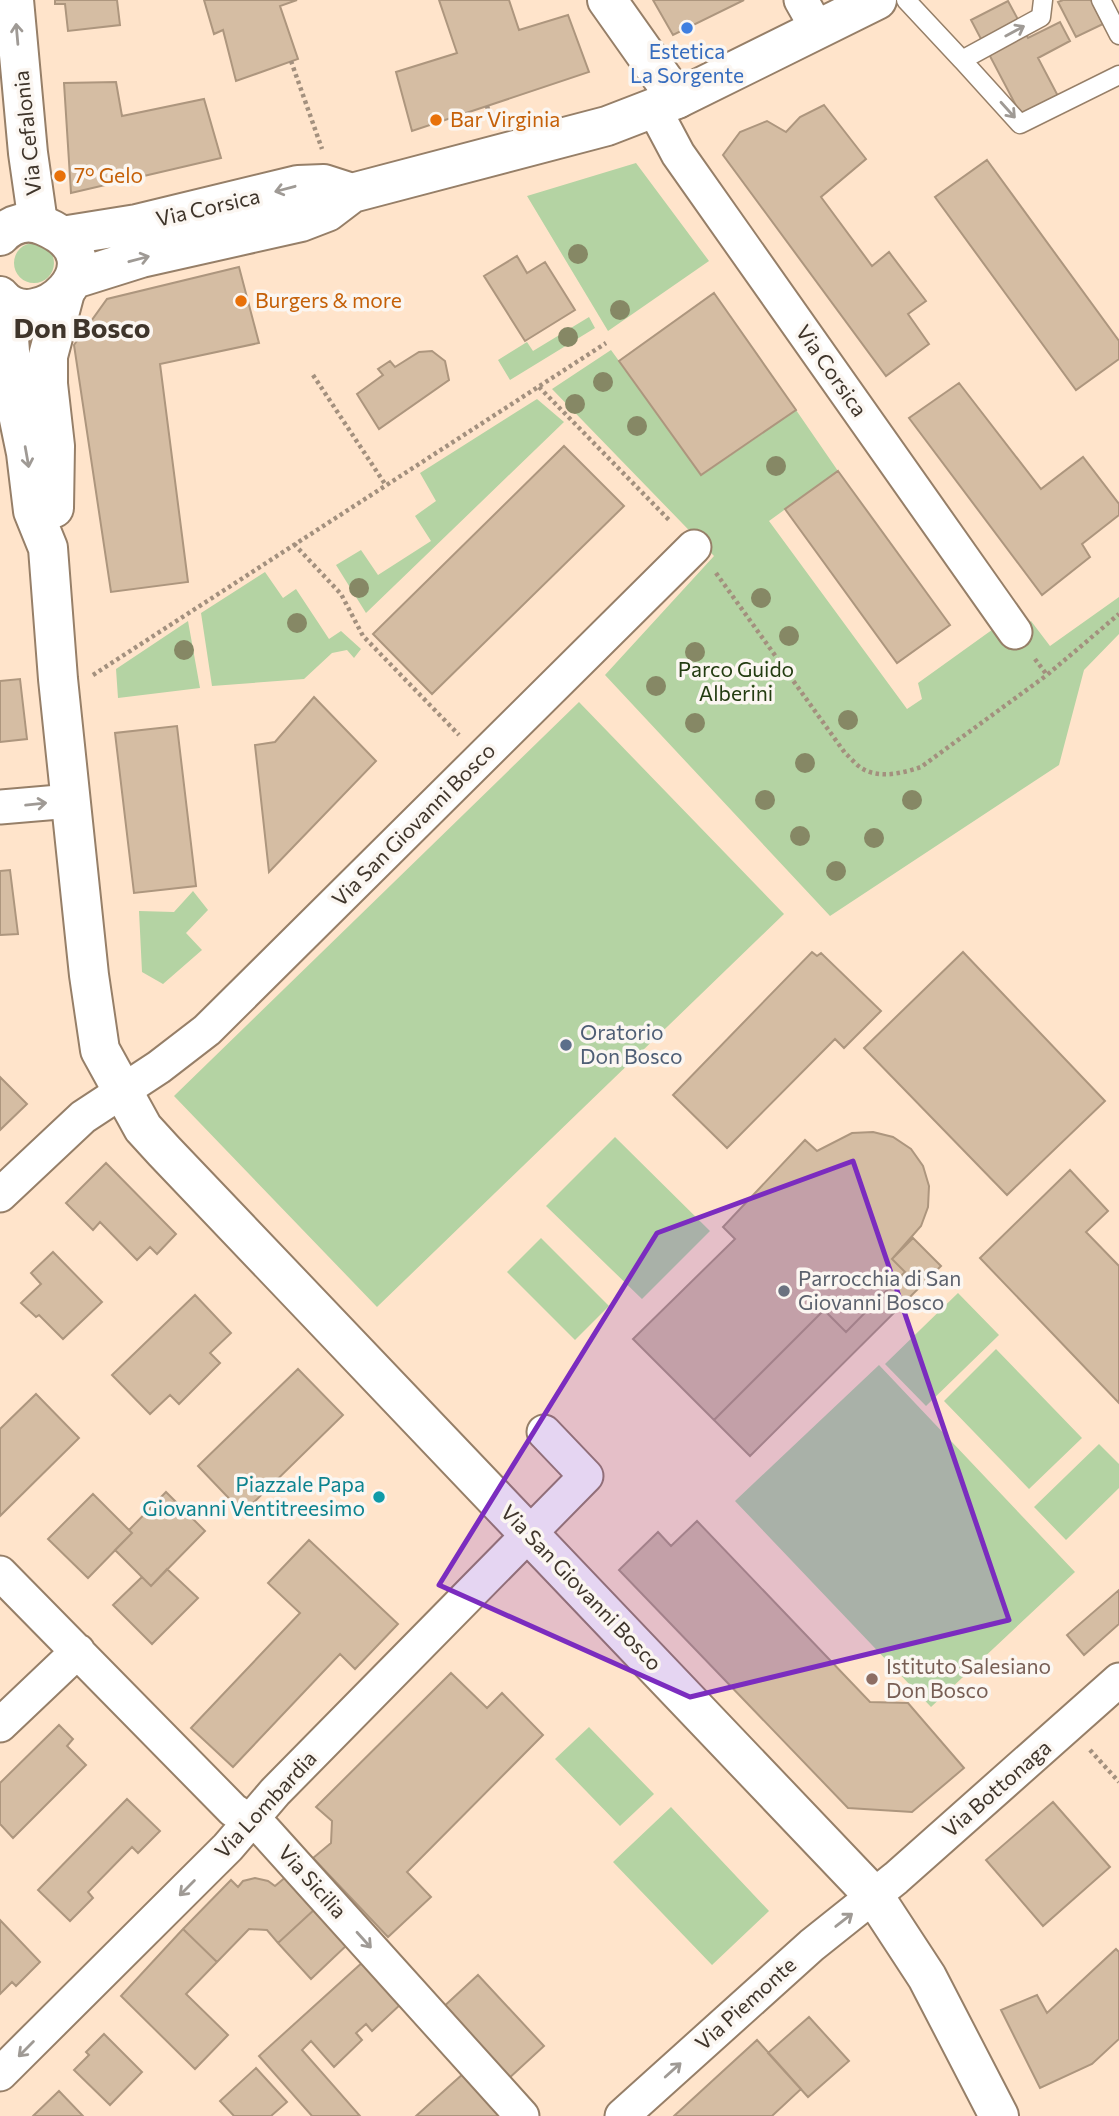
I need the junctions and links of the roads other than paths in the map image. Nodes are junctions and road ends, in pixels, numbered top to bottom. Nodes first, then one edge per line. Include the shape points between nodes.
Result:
1 (14, 0) edge
2 (607, 0) edge
3 (877, 0) edge
4 (906, 0) edge
5 (1043, 0) edge
6 (1101, 0) edge
7 (810, 15) edge
8 (1119, 35) edge
9 (962, 60) junction
10 (1119, 75) edge
11 (665, 103) junction
12 (352, 192) junction
13 (50, 230) junction
14 (0, 236) edge
15 (70, 286) junction
16 (1, 300) edge
17 (7, 379) edge
18 (694, 547) road end
19 (48, 548) junction
20 (1015, 632) road end
21 (71, 801) junction
22 (0, 807) edge
23 (122, 1090) junction
24 (0, 1195) edge
25 (544, 1432) dead end
26 (530, 1533) junction
27 (0, 1573) edge
28 (78, 1651) junction
29 (1119, 1680) edge
30 (0, 1725) edge
31 (250, 1820) junction
32 (874, 1896) junction
33 (0, 2074) edge
34 (522, 2116) edge
35 (622, 2116) edge
36 (999, 2116) edge

13 -> 1 street, Via Cefalonia via 28,153
2 - 11 street
3 - 7 street, Via Corsica
4 - 9 lane
9 -> 5 lane via 1041,18
6 - 8 lane
7 - 11 street, Via Corsica
9 -> 10 lane via 1020,124
11 - 12 street, Via Corsica via 607,126
11 - 20 street, Via Corsica via 678,154
12 -> 13 street, Via Corsica via 324,184 298,185 137,224
15 -> 12 street, Via Corsica via 141,258 301,222 327,212
13 - 14 street, Via Corsica via 21,222
13 - 15 street, Via Cefalonia via 74,247 78,257
15 - 16 street, Via Corsica via 40,308 16,307
15 - 19 street, Via San Giovanni Bosco via 48,356 55,521
16 - 17 street, Via San Giovanni Bosco
17 -> 19 street, Via San Giovanni Bosco via 28,463 33,511
18 - 23 street, Via San Giovanni Bosco via 208,1030
19 - 21 street, Via San Giovanni Bosco
22 -> 21 street
21 - 23 street, Via San Giovanni Bosco via 100,1050
23 - 24 street via 83,1117
23 - 26 street, Via San Giovanni Bosco via 143,1128 164,1151
25 - 26 street, Via Lombardia via 586,1476
26 - 31 street, Via Lombardia
26 - 32 street, Via San Giovanni Bosco
27 - 28 street, Via Sicilia
28 - 30 street
28 - 31 street, Via Sicilia via 233,1810
29 - 32 street, Via Bottonaga
31 -> 33 street, Via Lombardia
31 -> 34 street, Via Sicilia via 281,1848
35 -> 32 street, Via Piemonte via 812,1945
32 - 36 street, Via San Giovanni Bosco via 927,1977

